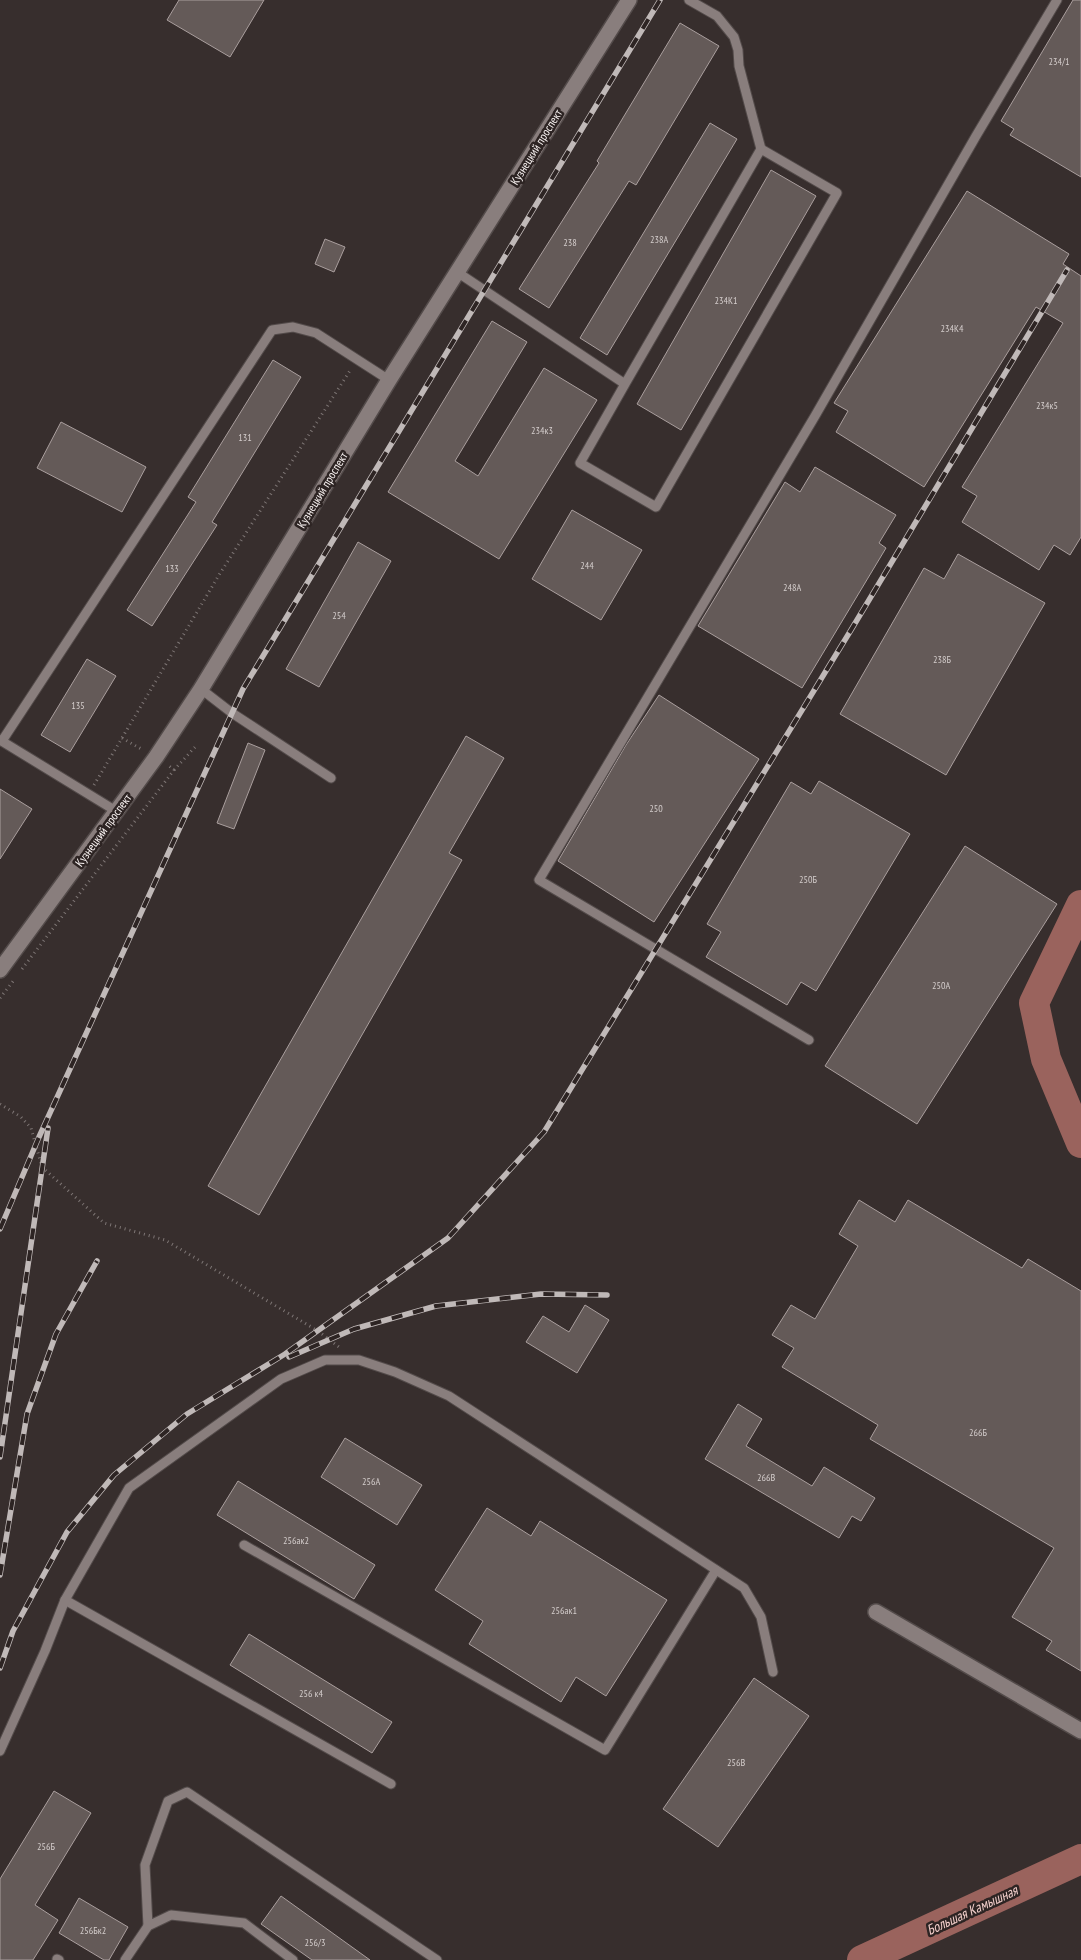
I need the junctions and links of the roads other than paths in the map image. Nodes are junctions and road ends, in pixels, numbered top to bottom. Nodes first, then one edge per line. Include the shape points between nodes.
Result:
1 (628, 0) edge
2 (689, 0) edge
3 (1057, 0) edge
4 (761, 149) junction
5 (458, 272) junction
6 (389, 380) junction
7 (625, 384) junction
8 (201, 689) junction
9 (1, 741) edge
10 (331, 778) dead end
11 (116, 812) junction
12 (0, 970) edge
13 (809, 1040) dead end
14 (244, 1545) dead end
15 (716, 1570) junction
16 (65, 1600) junction
17 (876, 1612) dead end
18 (773, 1672) dead end
19 (1081, 1731) edge
20 (0, 1751) edge
21 (390, 1784) dead end
22 (148, 1926) junction
23 (125, 1960) edge
24 (293, 1960) edge
25 (437, 1960) edge

1 - 5 street, Кузнецкий проспект
2 - 4 lane via 717,16 734,37
3 - 13 lane via 810,425 539,880
4 - 7 lane
4 - 7 lane via 837,193 656,507 580,463
5 - 6 street, Кузнецкий проспект
5 - 7 lane
6 - 8 street, Кузнецкий проспект
6 - 9 lane via 316,333 293,327 272,330
8 - 10 lane
8 - 11 street, Кузнецкий проспект
9 - 11 lane
11 - 12 street, Кузнецкий проспект
14 - 15 lane via 606,1750
15 - 16 lane via 449,1396 359,1360 325,1360 281,1379 129,1488
15 - 18 lane via 744,1588 761,1617
16 - 20 lane
16 - 21 lane
17 - 19 street
22 - 23 lane
22 - 24 lane via 171,1915 244,1923
22 - 25 lane via 145,1864 168,1800 187,1792

